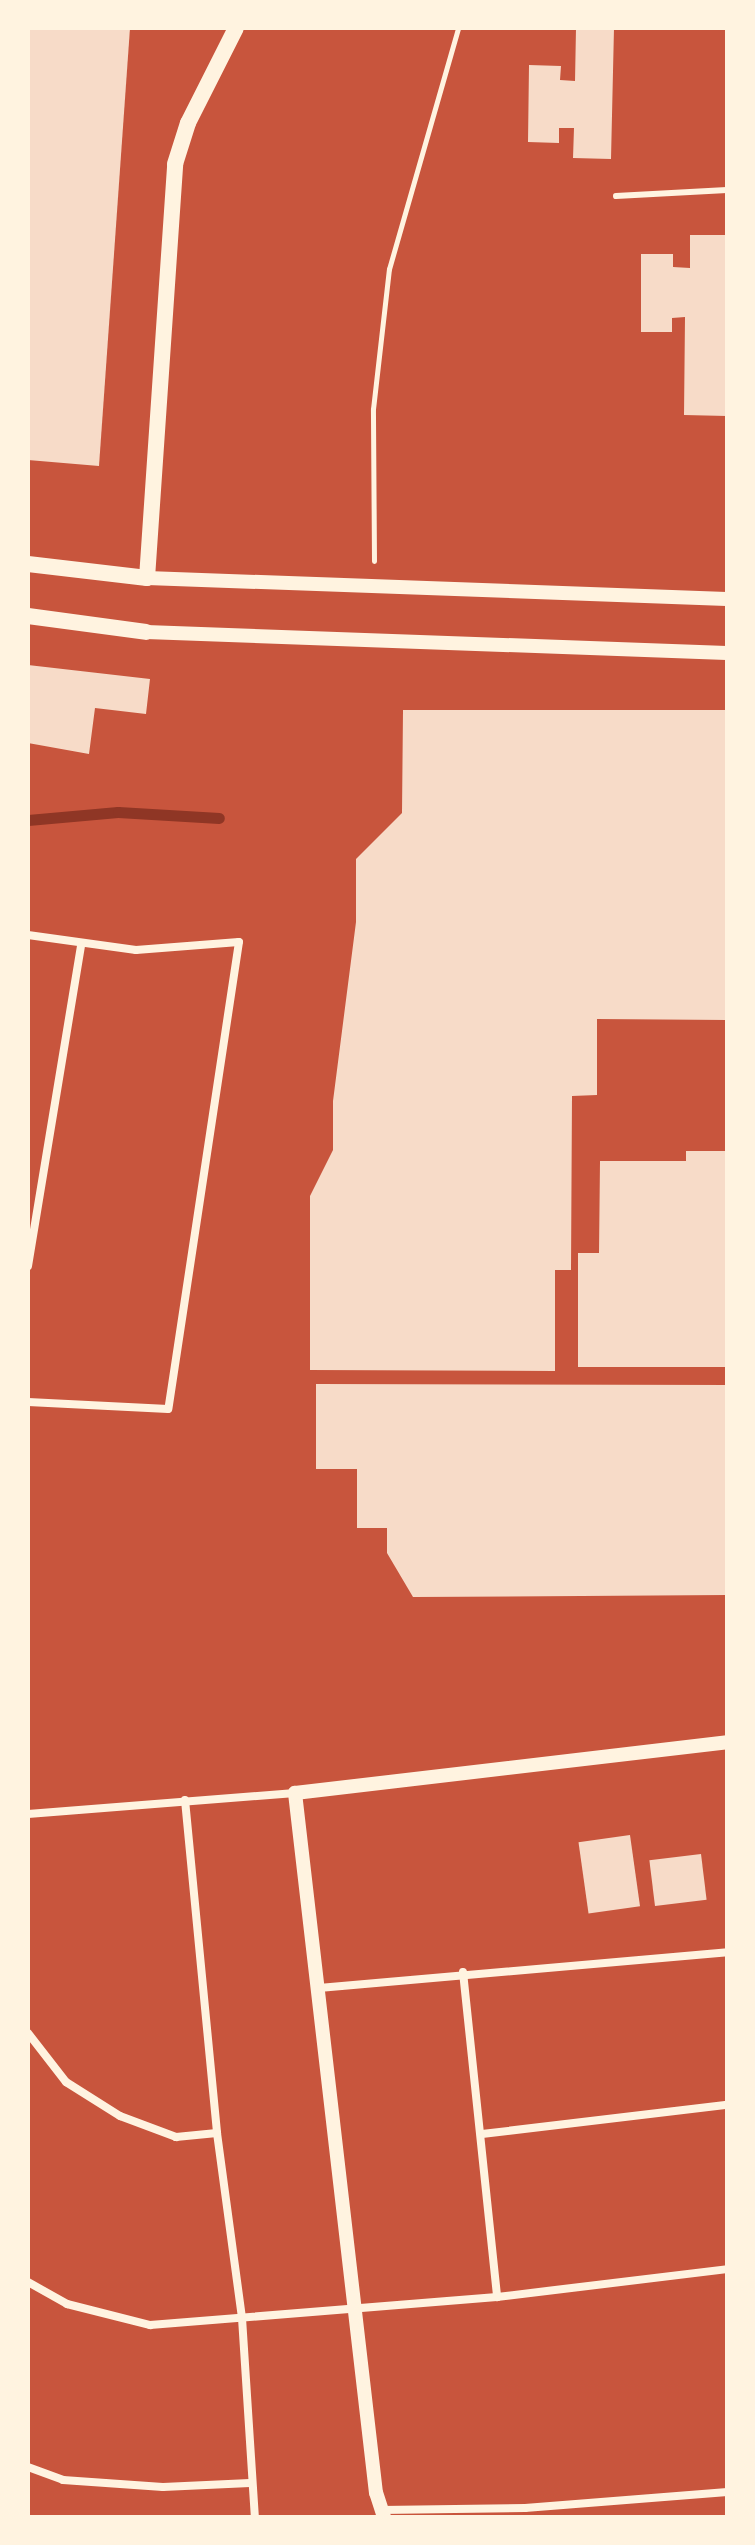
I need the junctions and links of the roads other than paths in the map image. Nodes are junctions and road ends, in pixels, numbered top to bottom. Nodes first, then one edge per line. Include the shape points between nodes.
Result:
1 (236, 28) edge
2 (727, 190) edge
3 (616, 196) dead end
4 (28, 564) edge
5 (147, 578) junction
6 (727, 599) edge
7 (28, 616) edge
8 (146, 632) joint
9 (727, 653) edge
10 (28, 935) edge
11 (81, 946) junction
12 (28, 1266) edge
13 (28, 1402) edge
14 (727, 1742) edge
15 (295, 1793) junction
16 (185, 1800) junction
17 (28, 1814) edge
18 (727, 1952) edge
19 (463, 1972) junction
20 (319, 1988) junction
21 (28, 2033) edge
22 (727, 2105) edge
23 (217, 2133) junction
24 (482, 2134) junction
25 (727, 2269) edge
26 (28, 2282) edge
27 (497, 2297) junction
28 (357, 2310) junction
29 (242, 2318) junction
30 (28, 2467) edge
31 (250, 2483) junction
32 (727, 2492) edge
33 (526, 2512) edge
34 (382, 2513) edge
35 (255, 2517) edge

1 - 5 main road via 188,123 175,164
2 - 3 lane
4 - 5 main road
5 - 6 street
7 - 8 main road
8 - 9 street
10 - 11 street
11 - 12 street
11 - 13 street via 136,950 239,942 168,1409
14 - 15 street
15 - 16 street
15 - 20 street
16 - 17 street
16 - 23 street
18 - 19 street
19 - 20 street
19 - 24 street
20 - 28 street
21 - 23 street via 66,2082 120,2116 176,2137
22 - 24 street
23 - 29 street
24 - 27 street
25 - 27 street
26 - 29 street via 67,2304 150,2325
27 - 28 street
28 - 29 street
28 - 34 street
29 - 31 street
30 - 31 street via 63,2480 163,2487
31 - 35 street
32 - 33 street
33 - 34 street

